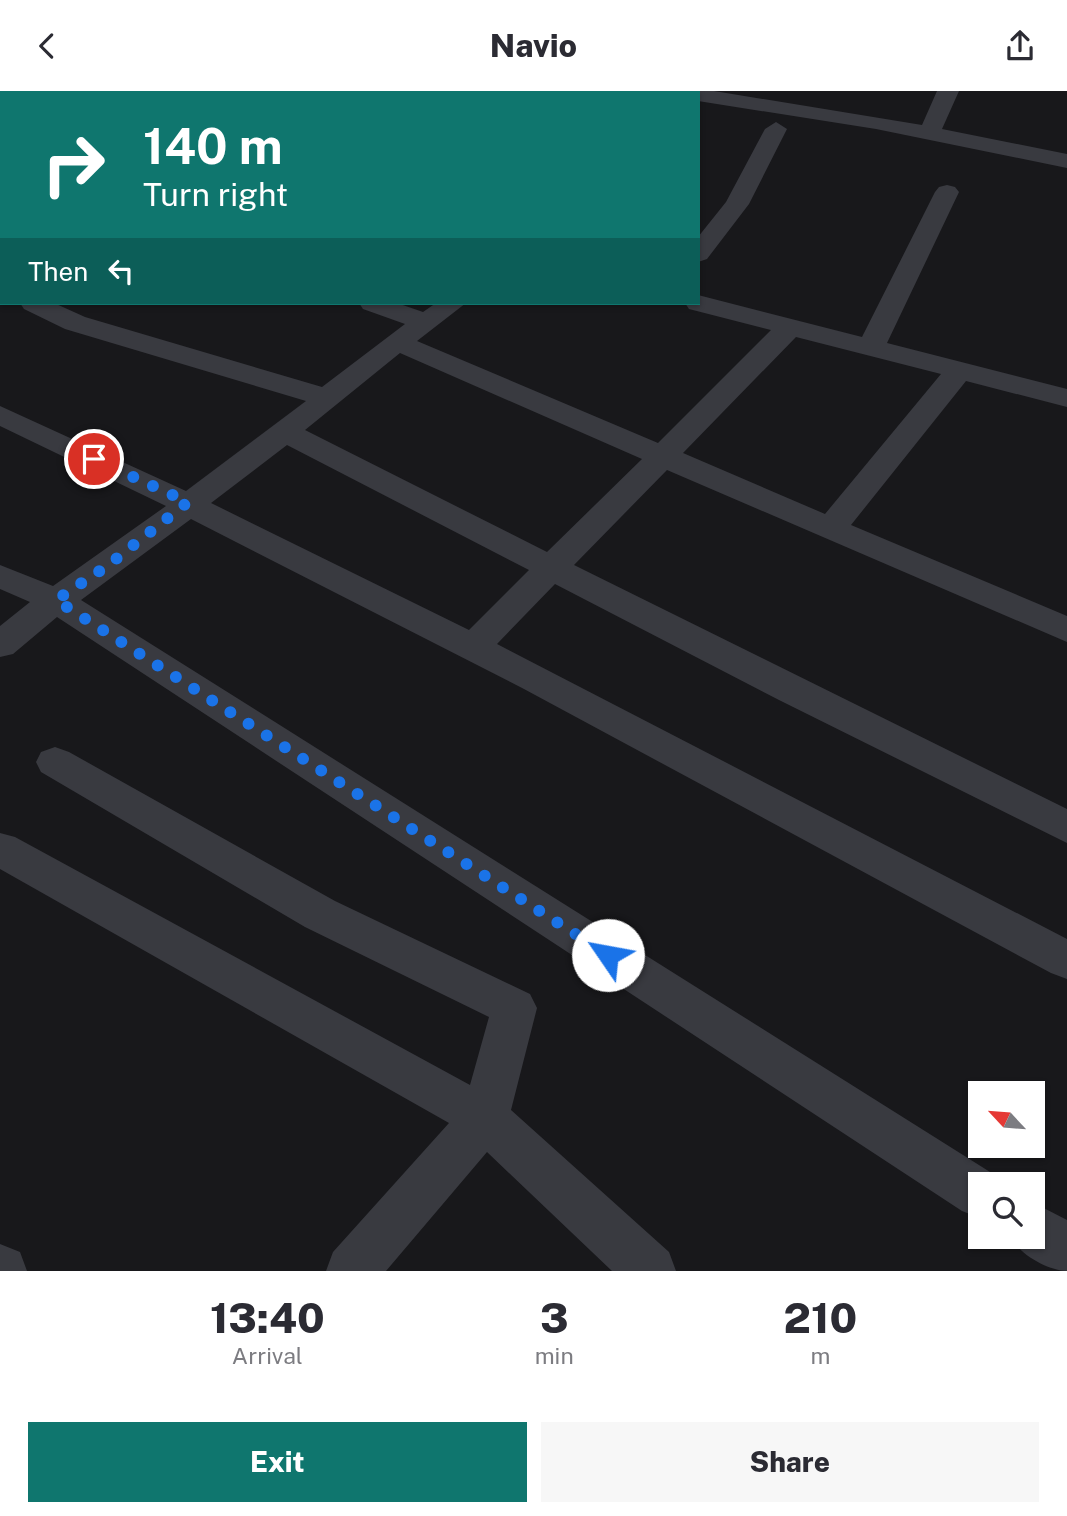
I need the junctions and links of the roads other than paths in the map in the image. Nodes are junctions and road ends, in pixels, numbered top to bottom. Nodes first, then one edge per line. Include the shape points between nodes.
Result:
1 (948, 91) edge
2 (700, 95) edge
3 (782, 109) edge
4 (700, 117) edge
5 (929, 133) junction
6 (1067, 161) edge
7 (947, 192) dead end
8 (700, 251) edge
9 (700, 304) edge
10 (37, 305) edge
11 (378, 305) edge
12 (450, 305) edge
13 (424, 321) junction
14 (791, 327) junction
15 (397, 342) junction
16 (871, 347) junction
17 (960, 370) junction
18 (327, 398) junction
19 (1067, 398) edge
20 (0, 415) edge
21 (285, 432) junction
22 (661, 455) junction
23 (188, 502) junction
24 (831, 528) junction
25 (550, 568) junction
26 (0, 576) edge
27 (56, 600) junction
28 (1067, 630) edge
29 (0, 645) edge
30 (472, 648) junction
31 (55, 762) dead end
32 (1067, 827) edge
33 (0, 849) edge
34 (1067, 960) edge
35 (485, 1118) junction
36 (968, 1185) edge
37 (1045, 1235) edge
38 (1067, 1249) edge
39 (352, 1271) edge
40 (650, 1271) edge

1 - 5 street
2 - 3 street
3 - 4 street
3 - 5 street
3 - 8 street via 737,204
5 - 6 street
7 - 16 street
9 - 14 street
10 - 18 street via 75,323
11 - 13 street
12 - 13 street
13 - 15 street
14 - 16 street
14 - 22 street
15 - 18 street
15 - 22 street
16 - 17 street
17 - 19 street
17 - 24 street
18 - 21 street
20 - 23 street
21 - 23 street
21 - 25 street
22 - 24 street
22 - 25 street
23 - 27 street
23 - 30 street
24 - 28 street
25 - 30 street
25 - 32 street
26 - 27 street
27 - 29 street
27 - 36 street
30 - 34 street
31 - 35 street via 320,914 514,1008
33 - 35 street
35 - 39 street
35 - 40 street
37 - 38 street

